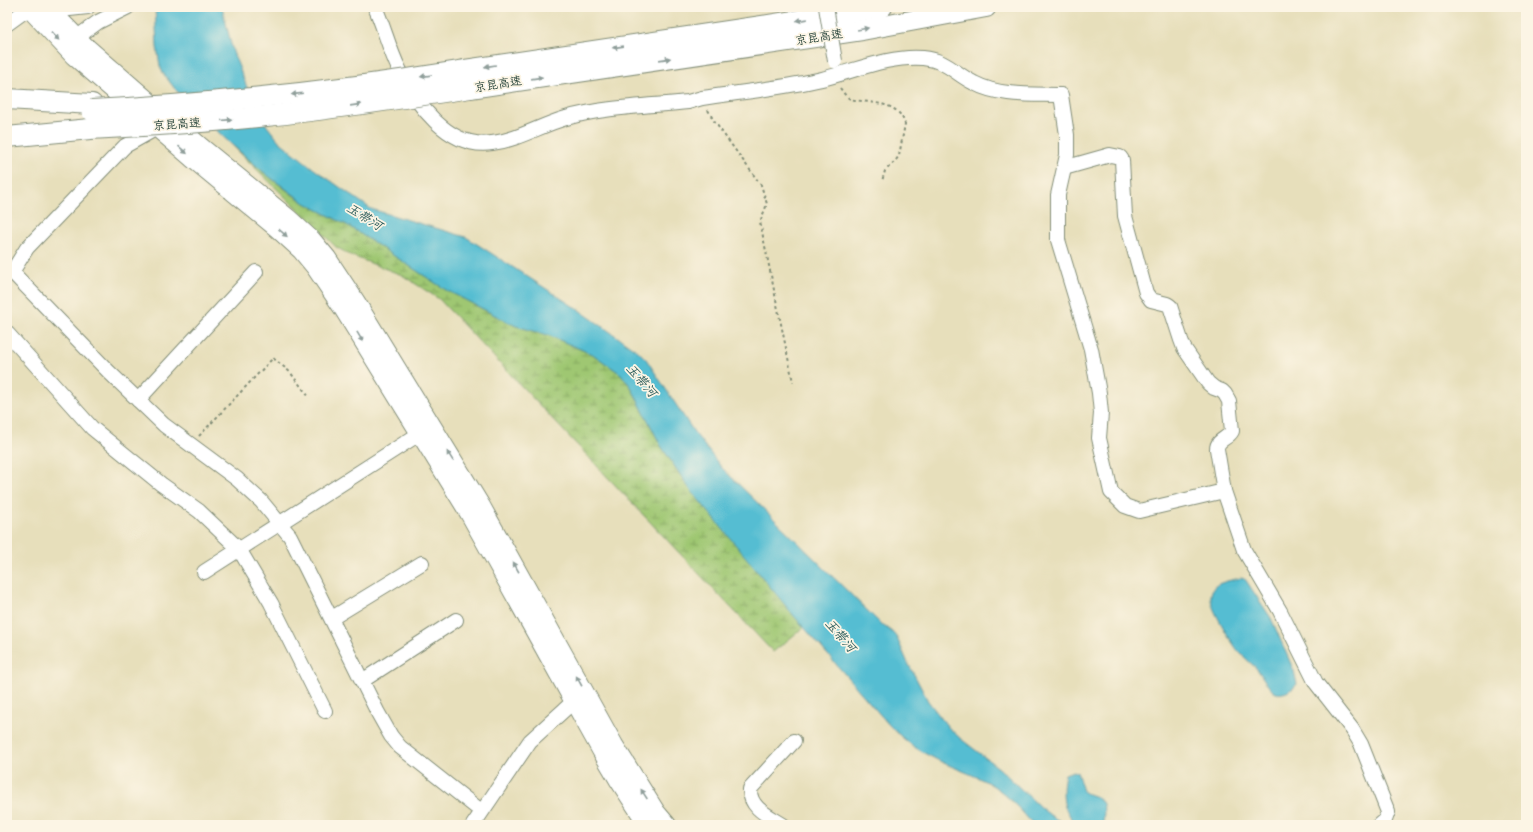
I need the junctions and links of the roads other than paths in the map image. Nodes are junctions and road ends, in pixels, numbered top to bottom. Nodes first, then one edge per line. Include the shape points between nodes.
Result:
1 (28, 7) edge
2 (88, 7) edge
3 (128, 7) edge
4 (375, 7) edge
5 (826, 7) edge
6 (882, 7) edge
7 (986, 7) edge
8 (49, 9) edge
9 (7, 24) edge
10 (76, 38) junction
11 (836, 75) junction
12 (468, 79) junction
13 (7, 99) edge
14 (7, 111) edge
15 (91, 114) junction
16 (157, 128) junction
17 (7, 130) edge
18 (7, 137) edge
19 (1064, 168) junction
20 (256, 272) dead end
21 (9, 273) edge
22 (7, 333) edge
23 (138, 400) junction
24 (419, 434) junction
25 (1224, 491) junction
26 (279, 522) junction
27 (239, 549) junction
28 (422, 563) dead end
29 (204, 572) dead end
30 (332, 618) junction
31 (456, 620) dead end
32 (362, 681) junction
33 (574, 701) junction
34 (326, 711) dead end
35 (794, 741) dead end
36 (481, 811) junction
37 (472, 825) edge
38 (648, 825) edge
39 (667, 825) edge
40 (783, 825) edge
41 (1379, 825) edge

1 - 9 street
1 -> 16 main road via 74,56
2 - 8 street
3 - 10 street via 98,22
4 - 11 street via 398,69 418,102 451,134 463,141 476,144 508,140 566,118 590,112 688,102
5 - 11 street, bridge
6 -> 12 highway, 京昆高速
12 -> 7 highway, 京昆高速 via 855,31
8 - 10 main road
39 -> 10 main road via 614,745 481,506 327,258 288,218 195,142
11 - 19 street via 890,61 923,58 940,61 974,84 991,90 1061,95 1067,135
12 -> 15 highway, 京昆高速, bridge via 184,105 165,102
15 -> 12 highway, 京昆高速, bridge via 172,125 257,118 362,104
13 - 15 highway
14 - 15 highway, 京昆高速
15 - 17 highway, 京昆高速
15 - 18 highway
16 - 21 street via 125,146 27,248
16 -> 24 main road via 278,229 316,267
19 - 25 street via 1110,155 1122,160 1125,216 1146,293 1151,300 1170,306 1184,348 1208,383 1222,391 1229,401 1232,431 1227,438 1217,444
19 - 25 street via 1058,195 1058,240 1091,349 1101,413 1099,438 1111,492 1125,506 1139,511
20 - 23 street
21 - 23 street
22 - 27 street via 92,428 161,484 200,511
23 - 26 street via 164,425 237,479
24 - 26 street
24 - 33 main road via 477,527
25 - 41 street via 1244,550 1280,611 1316,683 1361,744 1388,812
26 - 27 street
26 - 30 street via 290,536
27 - 29 street
27 - 34 street via 271,603
28 - 30 street
30 - 32 street
31 - 32 street
32 - 36 street via 385,726 400,747
33 - 36 street via 530,741
33 - 38 main road via 618,779
35 - 40 street via 750,789 752,800 758,808
36 - 37 street

